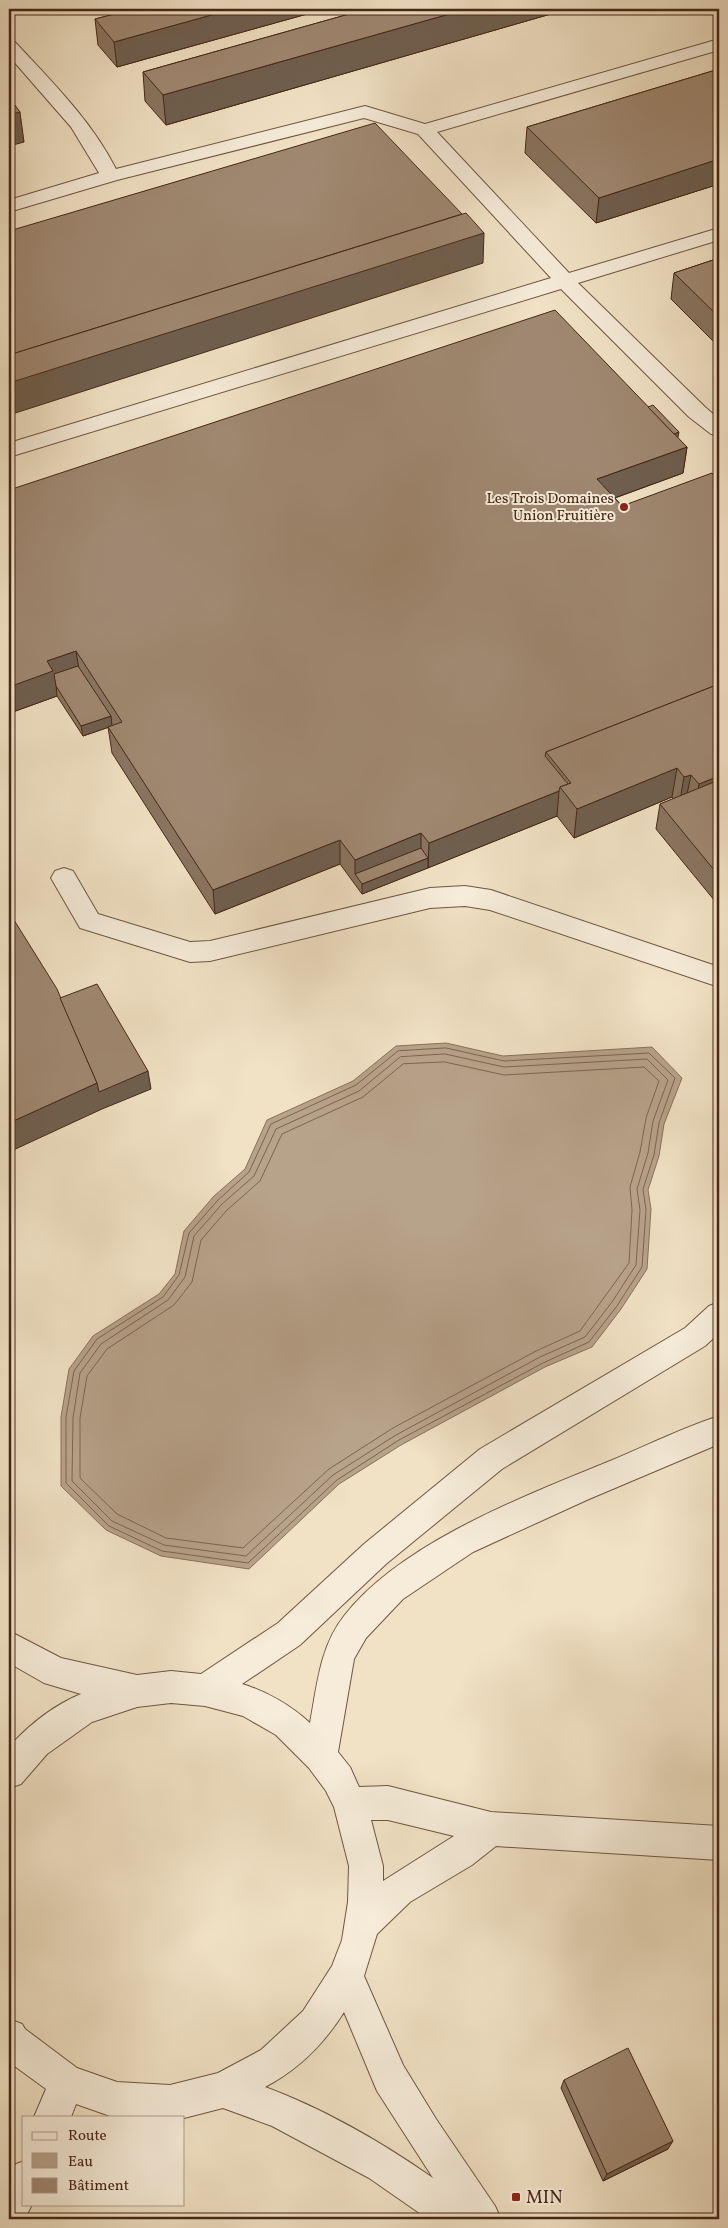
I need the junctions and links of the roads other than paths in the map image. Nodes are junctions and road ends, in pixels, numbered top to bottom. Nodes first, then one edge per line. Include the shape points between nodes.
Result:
1 (719, 44) edge
2 (9, 46) edge
3 (425, 130) junction
4 (110, 176) junction
5 (9, 206) edge
6 (719, 234) edge
7 (564, 281) junction
8 (719, 429) edge
9 (9, 450) edge
10 (64, 878) dead end
11 (719, 977) edge
12 (719, 1315) edge
13 (719, 1430) edge
14 (9, 1646) edge
15 (205, 1690) junction
16 (137, 1691) junction
17 (321, 1756) junction
18 (9, 1772) edge
19 (350, 1804) junction
20 (491, 1829) junction
21 (719, 1843) edge
22 (362, 1925) junction
23 (346, 1976) junction
24 (9, 2037) edge
25 (67, 2083) junction
26 (223, 2090) junction
27 (52, 2116) edge
28 (22, 2183) edge
29 (9, 2212) edge
30 (460, 2219) edge
31 (482, 2219) edge

1 - 3 street
2 - 4 street via 49,87 99,153
3 - 4 street via 365,112
3 - 7 street
4 - 5 street
6 - 7 street
7 - 8 street via 697,412
7 - 9 street
10 - 11 street via 90,921 190,952 210,951 430,898 465,896 500,903
12 - 15 street via 695,1337 491,1458 375,1554 289,1634
13 - 17 street via 462,1542 392,1588 355,1627 339,1655
14 - 16 street via 55,1672
15 - 16 street
15 - 17 street via 249,1702 288,1724
16 - 18 street via 83,1709 35,1742
17 - 19 street via 338,1778
19 - 20 street via 388,1803
19 - 22 street via 366,1866
20 - 21 street
20 - 22 street via 460,1853 398,1890
22 - 23 street
23 - 26 street via 316,2024 274,2063
23 - 31 street via 390,2077 423,2134
24 - 25 street
25 - 26 street via 117,2100 170,2102
25 - 27 street
26 - 30 street via 282,2111 382,2165
28 - 29 street

